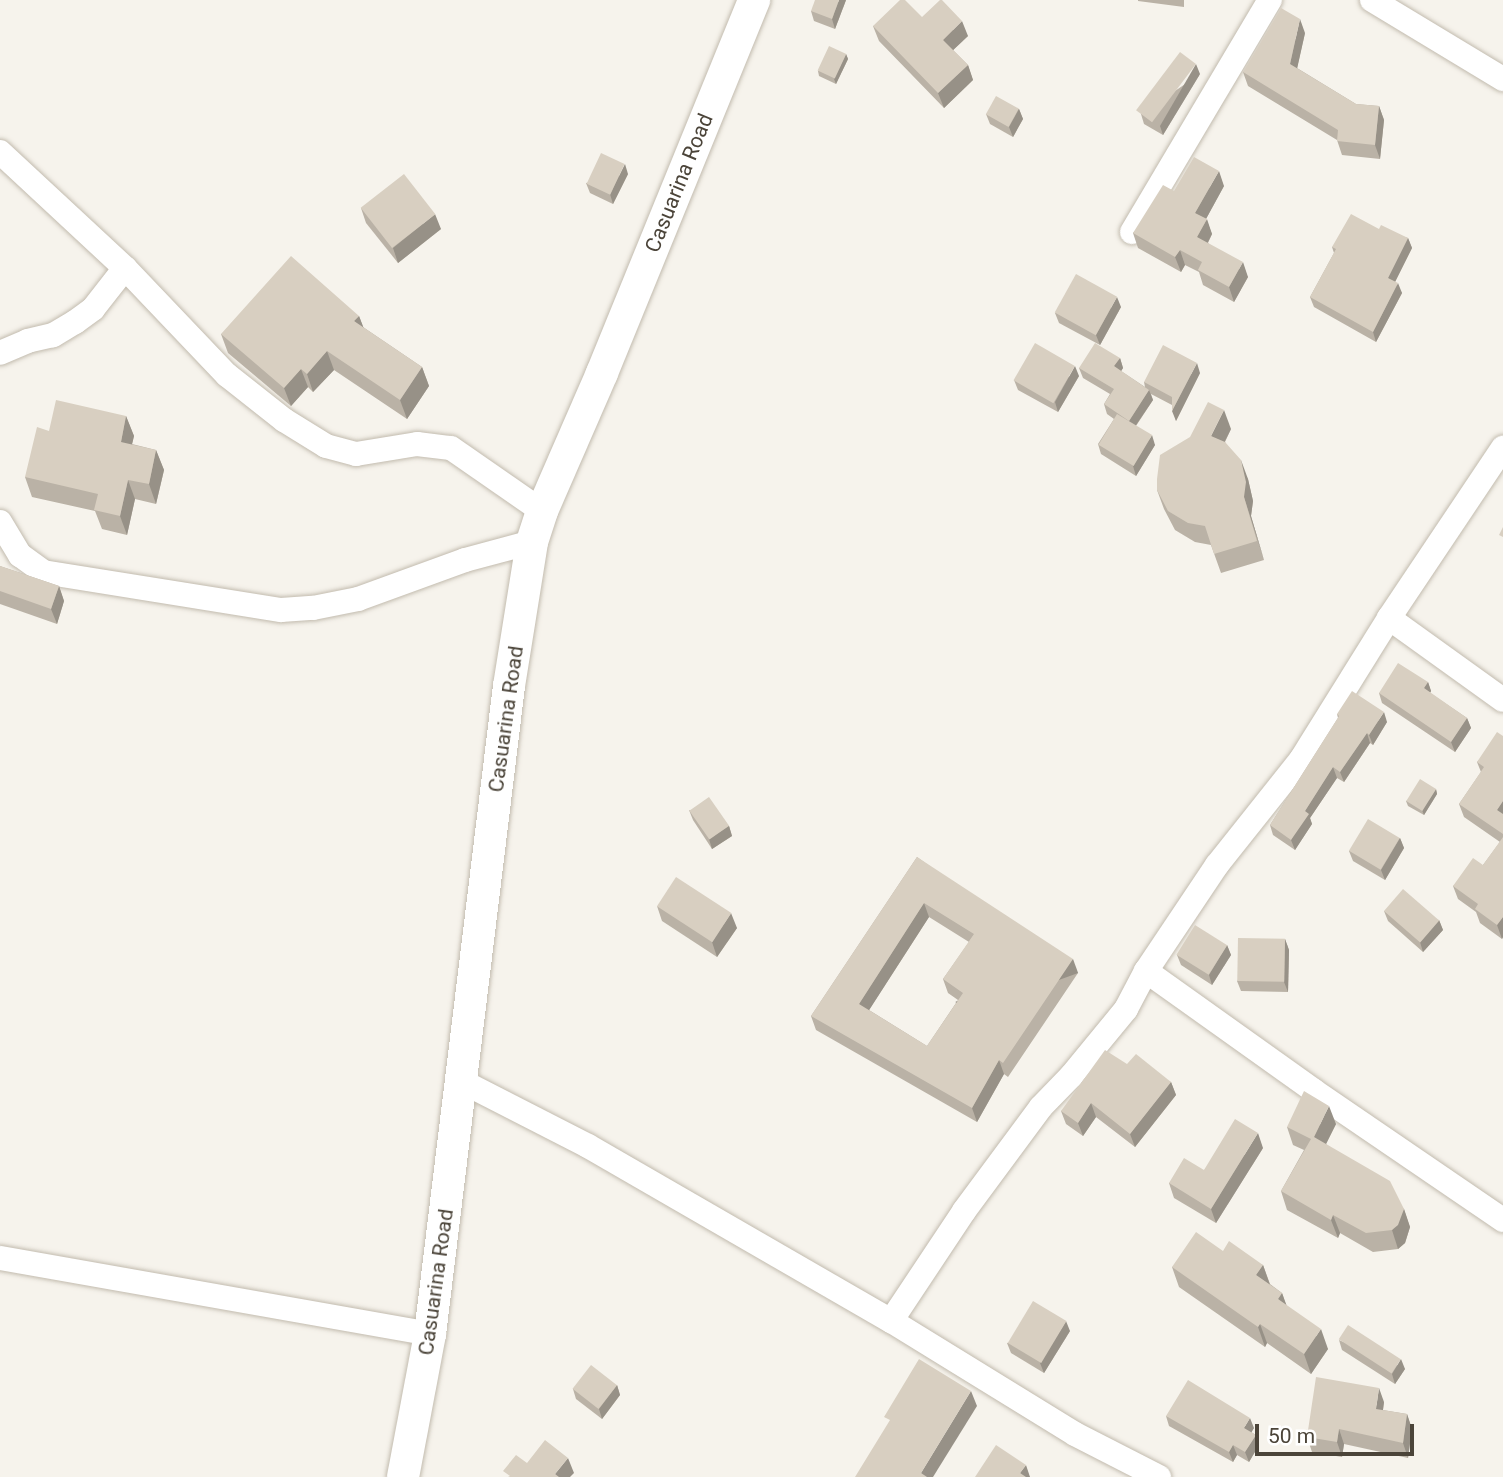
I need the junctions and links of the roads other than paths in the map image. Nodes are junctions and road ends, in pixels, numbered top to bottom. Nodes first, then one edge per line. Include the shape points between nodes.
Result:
1 (754, 0) edge
2 (1270, 0) edge
3 (1372, 0) edge
4 (1503, 79) edge
5 (0, 152) edge
6 (1132, 232) edge
7 (125, 268) junction
8 (0, 353) edge
9 (1503, 448) edge
10 (542, 510) junction
11 (0, 522) edge
12 (531, 542) junction
13 (1389, 618) junction
14 (1503, 700) edge
15 (1146, 971) junction
16 (463, 1082) junction
17 (1503, 1220) edge
18 (0, 1258) edge
19 (891, 1321) junction
20 (430, 1334) junction
21 (404, 1477) edge
22 (1159, 1477) edge

1 - 10 street, Casuarina Road
2 - 6 street
3 - 4 street
5 - 7 street
7 - 8 street via 93,309 75,322 53,335
7 - 10 street via 228,375 284,420 326,446 356,454 417,443 451,448
9 - 13 street
10 - 12 street, Casuarina Road
11 - 12 street via 20,555 43,572 282,610 358,599 465,560
12 - 16 street, Casuarina Road via 509,686
13 - 14 street
13 - 15 street via 1302,758 1217,864
15 - 17 street
15 - 19 street via 1126,1009 1041,1107
16 - 19 street via 588,1146
16 - 20 street, Casuarina Road
18 - 20 street
19 - 22 street via 1075,1434
20 - 21 street, Casuarina Road

